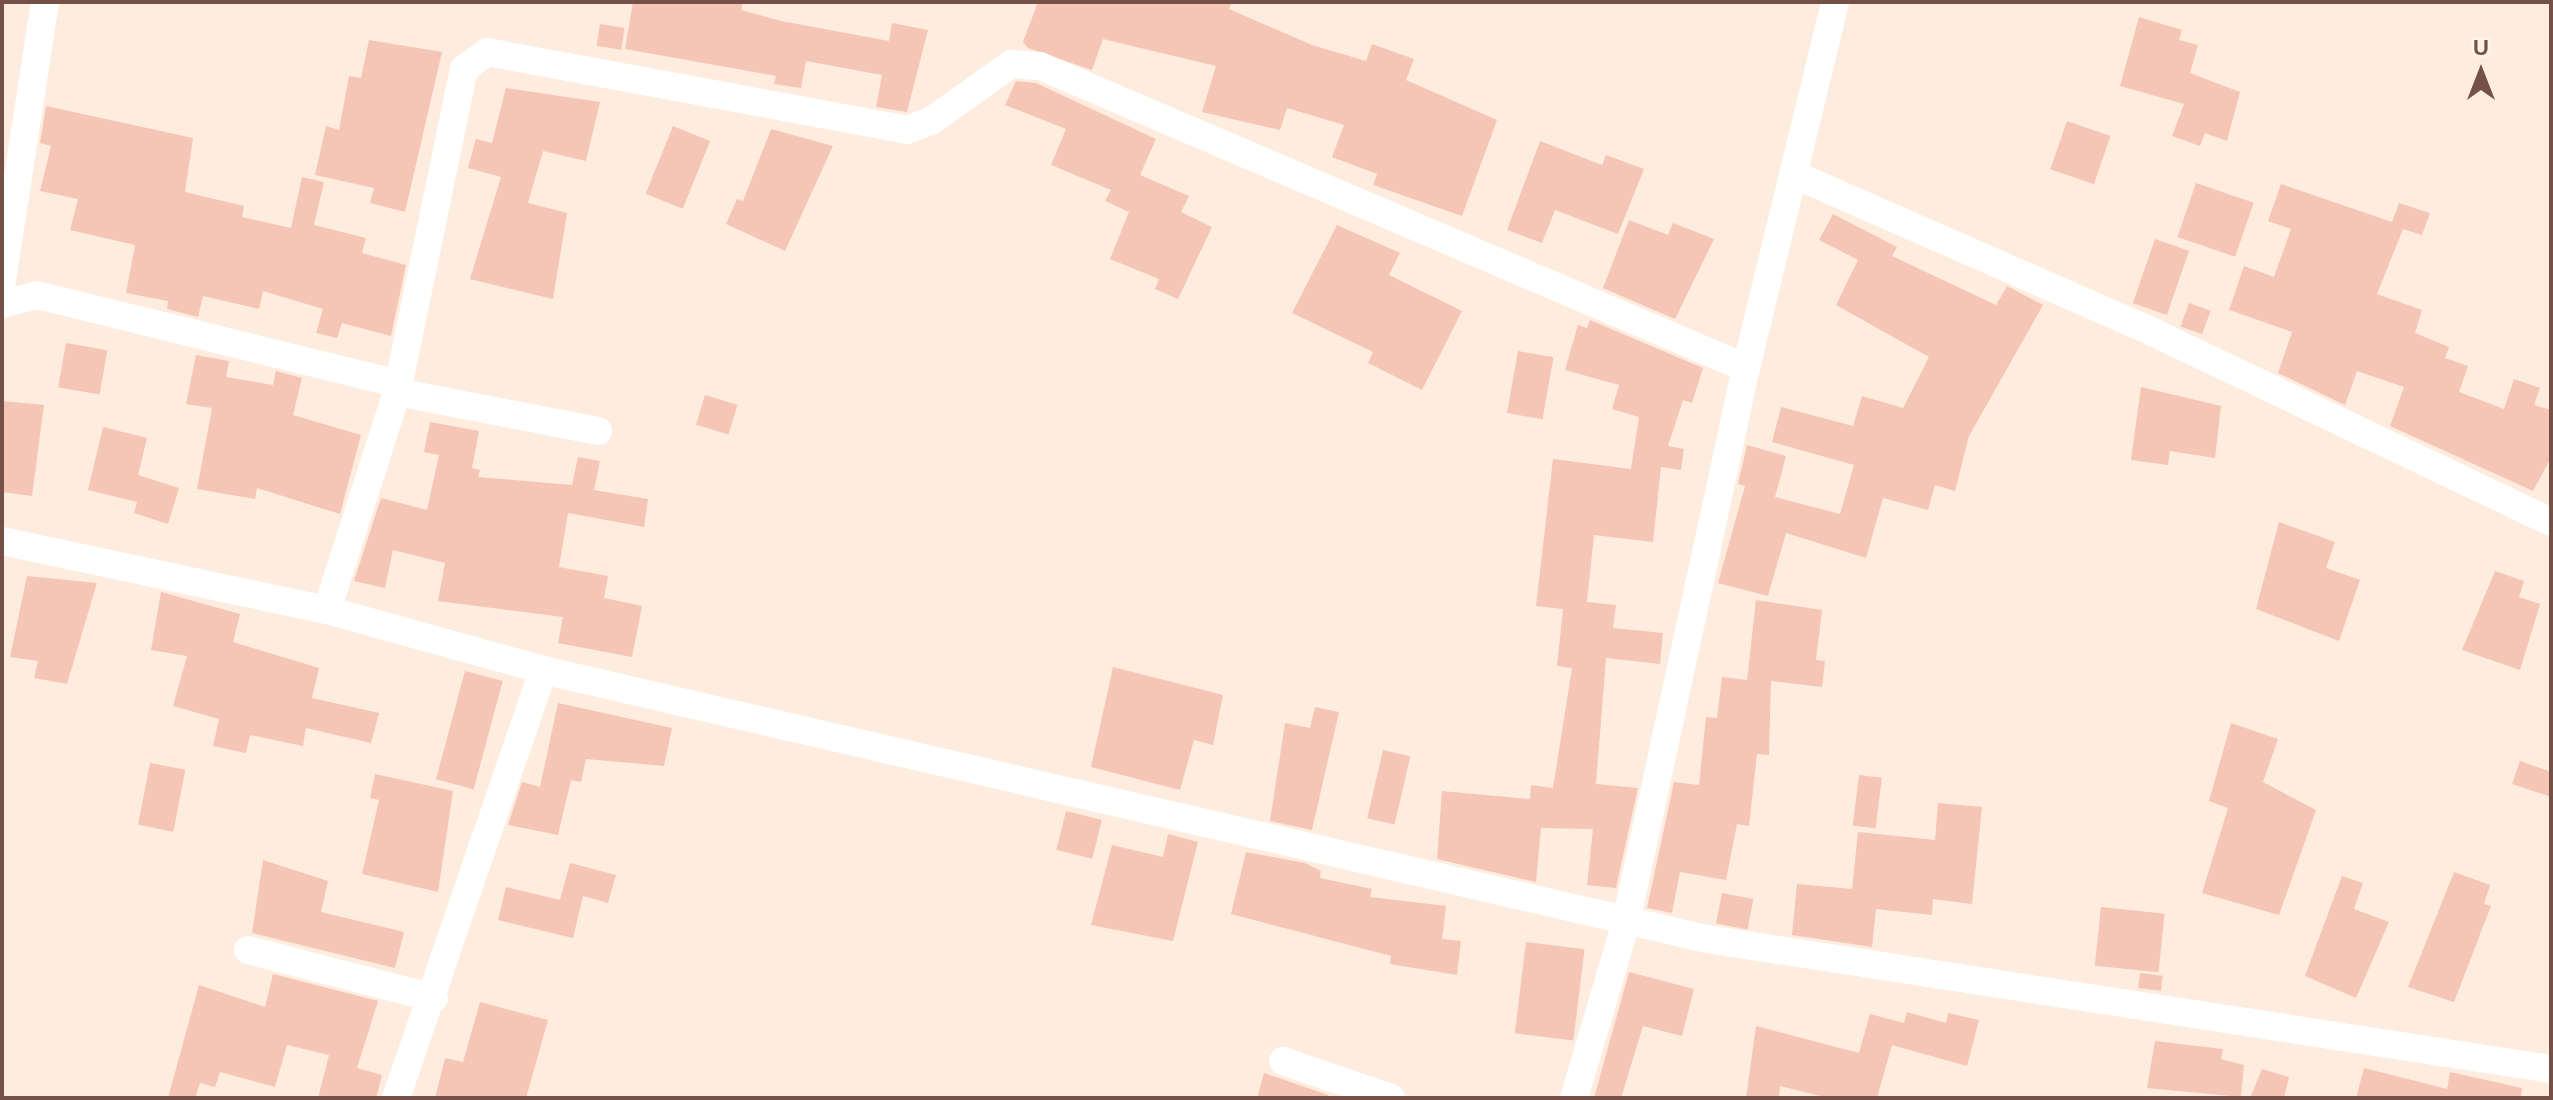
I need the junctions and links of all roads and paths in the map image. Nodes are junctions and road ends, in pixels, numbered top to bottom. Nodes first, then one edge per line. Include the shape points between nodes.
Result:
1 (45, 2) edge
2 (1835, 2) edge
3 (1793, 174) junction
4 (2, 280) edge
5 (2, 304) edge
6 (1746, 368) junction
7 (397, 388) junction
8 (598, 431) dead end
9 (2551, 522) edge
10 (2, 541) edge
11 (327, 610) junction
12 (543, 670) junction
13 (1626, 922) junction
14 (248, 950) dead end
15 (434, 998) junction
16 (1283, 1061) dead end
17 (2551, 1069) edge
18 (396, 1098) edge
19 (1391, 1098) edge
20 (1574, 1098) edge

1 - 4 street
2 - 3 street
3 - 6 street
3 - 9 street via 2140,326
5 - 7 street via 37,295
6 - 7 street via 1040,66 1011,64 931,121 907,130 503,51 475,57 464,69
6 - 13 street
7 - 8 street
7 - 11 street
10 - 11 street
11 - 12 street
12 - 13 street
12 - 15 street
13 - 17 street
13 - 20 street
14 - 15 street
15 - 18 street
16 - 19 street

